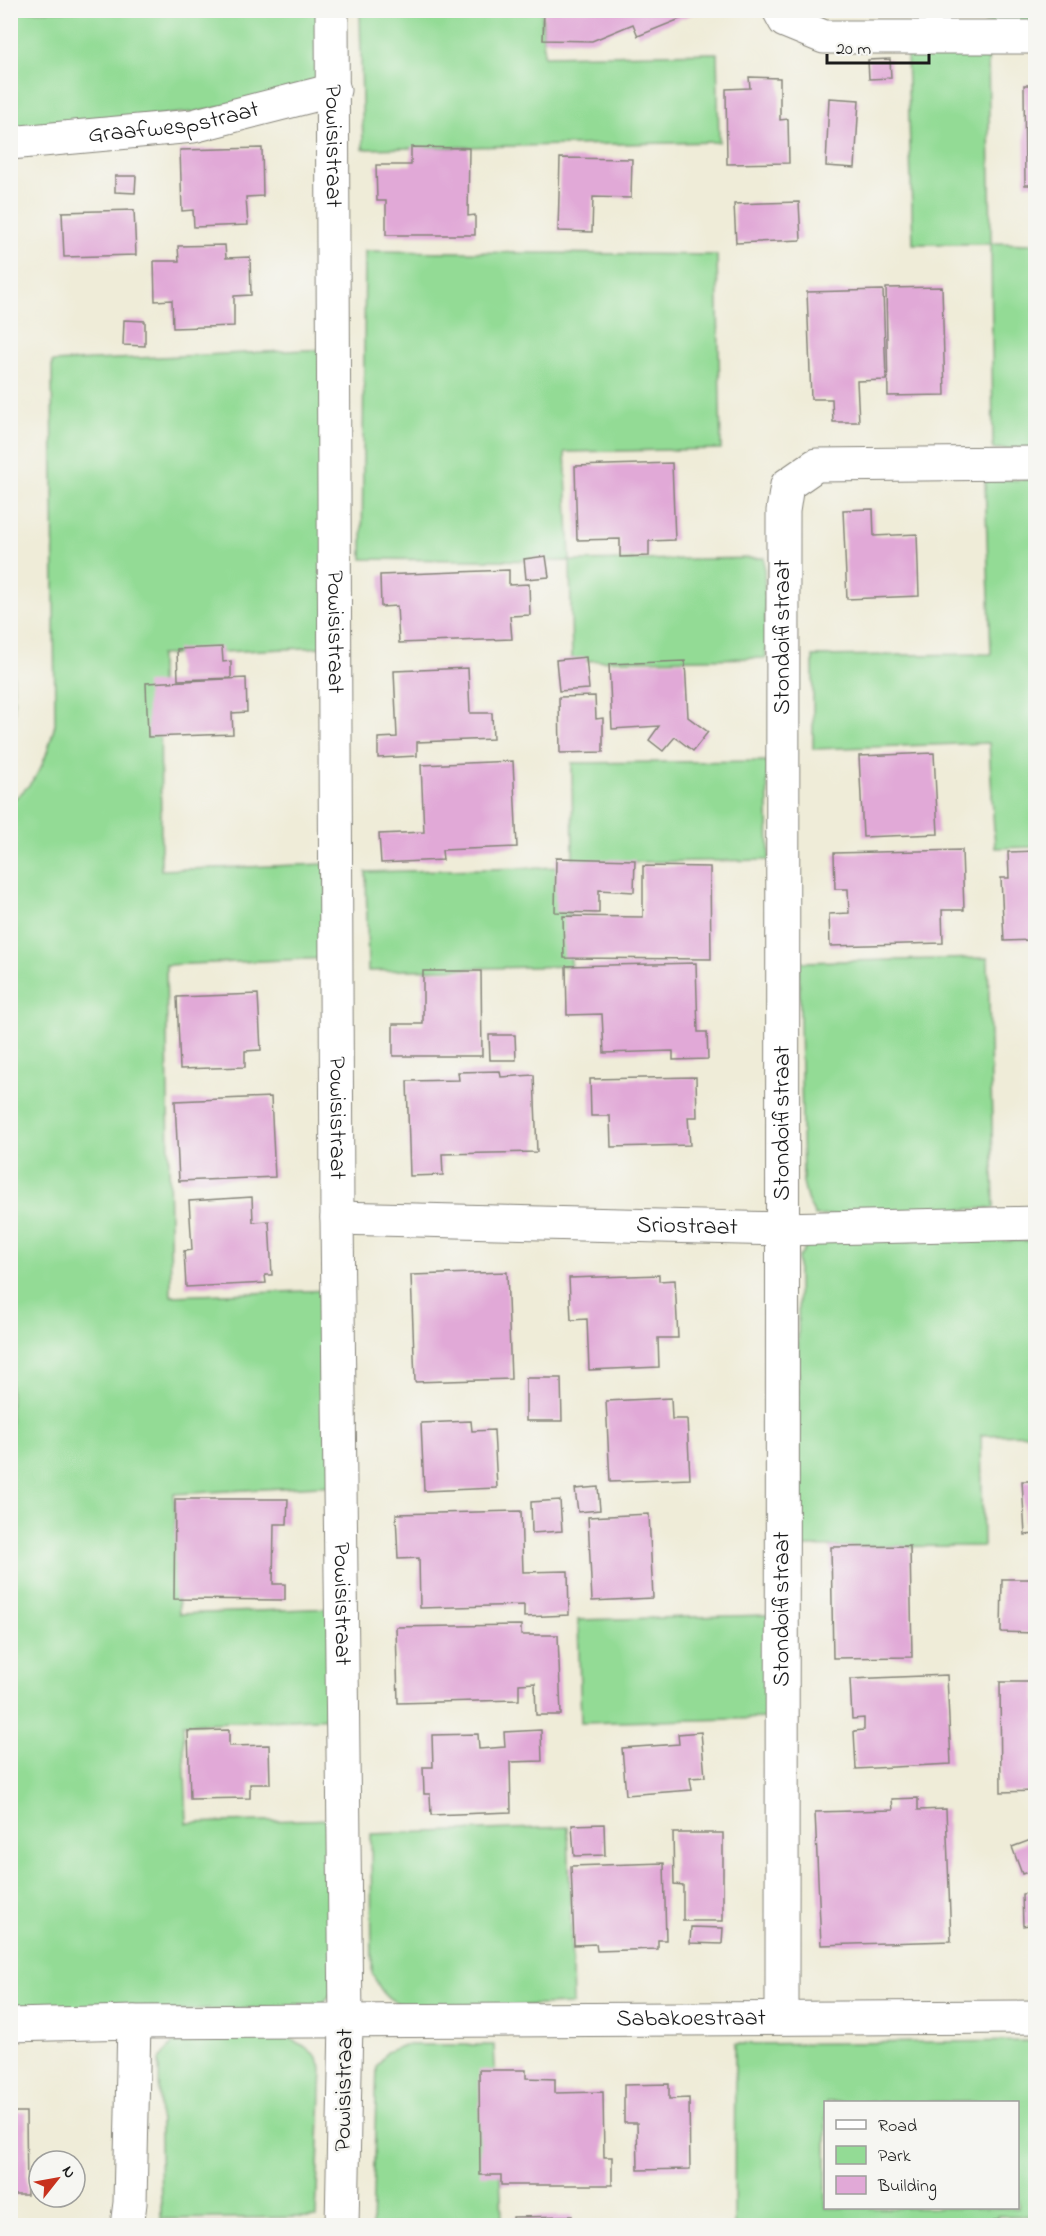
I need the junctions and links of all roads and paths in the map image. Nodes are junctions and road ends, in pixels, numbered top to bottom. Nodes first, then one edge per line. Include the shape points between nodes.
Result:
1 (332, 10) edge
2 (779, 10) edge
3 (1035, 37) edge
4 (334, 90) junction
5 (10, 143) edge
6 (1035, 463) edge
7 (337, 1218) junction
8 (1035, 1223) edge
9 (781, 1229) junction
10 (782, 2017) junction
11 (1035, 2017) edge
12 (346, 2020) junction
13 (134, 2022) junction
14 (10, 2025) edge
15 (127, 2226) edge
16 (342, 2226) edge

1 - 4 street, Powisistraat
2 - 3 street via 785,21 824,37
4 - 5 street, Graafwespstraat via 193,126
4 - 7 street, Powisistraat
6 - 9 street, Stondoifistraat via 816,465 787,485 783,511
7 - 9 street, Sriostraat
7 - 12 street, Powisistraat
8 - 9 street, Sriostraat
9 - 10 street, Stondoifistraat
10 - 11 street, Sabakoestraat
10 - 12 street, Sabakoestraat
12 - 13 street
12 - 16 street, Powisistraat
13 - 14 street
13 - 15 street

